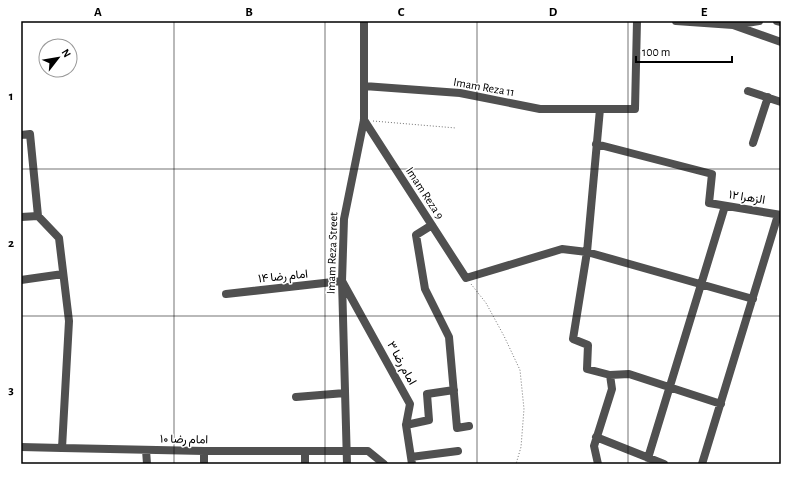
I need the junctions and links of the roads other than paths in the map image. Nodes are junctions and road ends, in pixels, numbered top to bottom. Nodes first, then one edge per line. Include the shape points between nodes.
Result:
1 (364, 21) edge
2 (637, 21) edge
3 (676, 21) edge
4 (759, 21) edge
5 (777, 21) edge
6 (705, 22) edge
7 (781, 22) edge
8 (733, 25) junction
9 (781, 42) edge
10 (364, 86) junction
11 (748, 91) dead end
12 (768, 98) junction
13 (781, 102) edge
14 (600, 109) junction
15 (364, 120) junction
16 (21, 135) edge
17 (753, 142) dead end
18 (596, 144) junction
19 (725, 206) junction
20 (780, 215) edge
21 (38, 216) junction
22 (21, 217) edge
23 (432, 225) junction
24 (587, 252) junction
25 (63, 274) junction
26 (21, 280) edge
27 (342, 281) junction
28 (701, 284) junction
29 (226, 294) dead end
30 (753, 299) junction
31 (610, 375) junction
32 (669, 387) junction
33 (454, 390) junction
34 (345, 393) junction
35 (296, 397) dead end
36 (721, 404) junction
37 (406, 425) junction
38 (469, 426) dead end
39 (596, 437) junction
40 (21, 447) edge
41 (62, 448) junction
42 (146, 450) junction
43 (204, 451) junction
44 (305, 451) junction
45 (346, 451) junction
46 (458, 451) dead end
47 (648, 458) junction
48 (411, 460) edge
49 (147, 464) edge
50 (204, 464) edge
51 (305, 464) edge
52 (347, 464) edge
53 (384, 464) edge
54 (598, 464) edge
55 (664, 464) edge
56 (702, 464) edge

1 - 10 street, Imam Reza Street
2 - 14 street, Imam Reza 11 via 635,109
3 - 6 street
4 - 8 street
5 - 7 street
6 - 8 street
8 - 9 street
10 - 14 street, Imam Reza 11 via 460,93 540,109
10 - 15 street, Imam Reza Street
11 - 12 street
12 - 13 street
12 - 17 street
14 - 18 street
15 - 23 street, Imam Reza 9
15 - 27 street, Imam Reza Street via 344,219
16 - 21 street via 30,134
18 - 19 street, الزهرا ۱۲ via 712,174 709,203
18 - 24 street
19 - 20 street, الزهرا ۱۲
19 - 28 street
20 - 30 street
21 - 22 street
21 - 25 street via 59,238
23 - 24 street, Imam Reza 9 via 466,278 562,249
23 - 33 street via 416,235 425,289 449,337
24 - 28 street
24 - 31 street via 573,339 588,345 587,369
25 - 26 street
25 - 41 street via 69,321
27 - 29 street, امام رضا ۱۴
27 - 34 street, Imam Reza Street
27 - 37 street, امام رضا ۳ via 410,404
28 - 30 street
28 - 32 street
30 - 36 street
31 - 32 street via 629,374
31 - 39 street via 612,389
32 - 36 street
32 - 47 street
33 - 37 street via 427,394 429,420
33 - 38 street via 457,428
34 - 35 street
34 - 45 street, Imam Reza Street
36 - 56 street
37 - 48 street, امام رضا ۳
39 - 47 street
39 - 54 street via 594,446
40 - 41 street, امام رضا ۱۰
41 - 42 street, امام رضا ۱۰
42 - 43 street, امام رضا ۱۰
42 - 49 street
43 - 44 street, امام رضا ۱۰
43 - 50 street
44 - 45 street, امام رضا ۱۰
44 - 51 street
45 - 52 street, Imam Reza Street
45 - 53 street, امام رضا ۱۰ via 368,451
46 - 48 street
47 - 55 street

